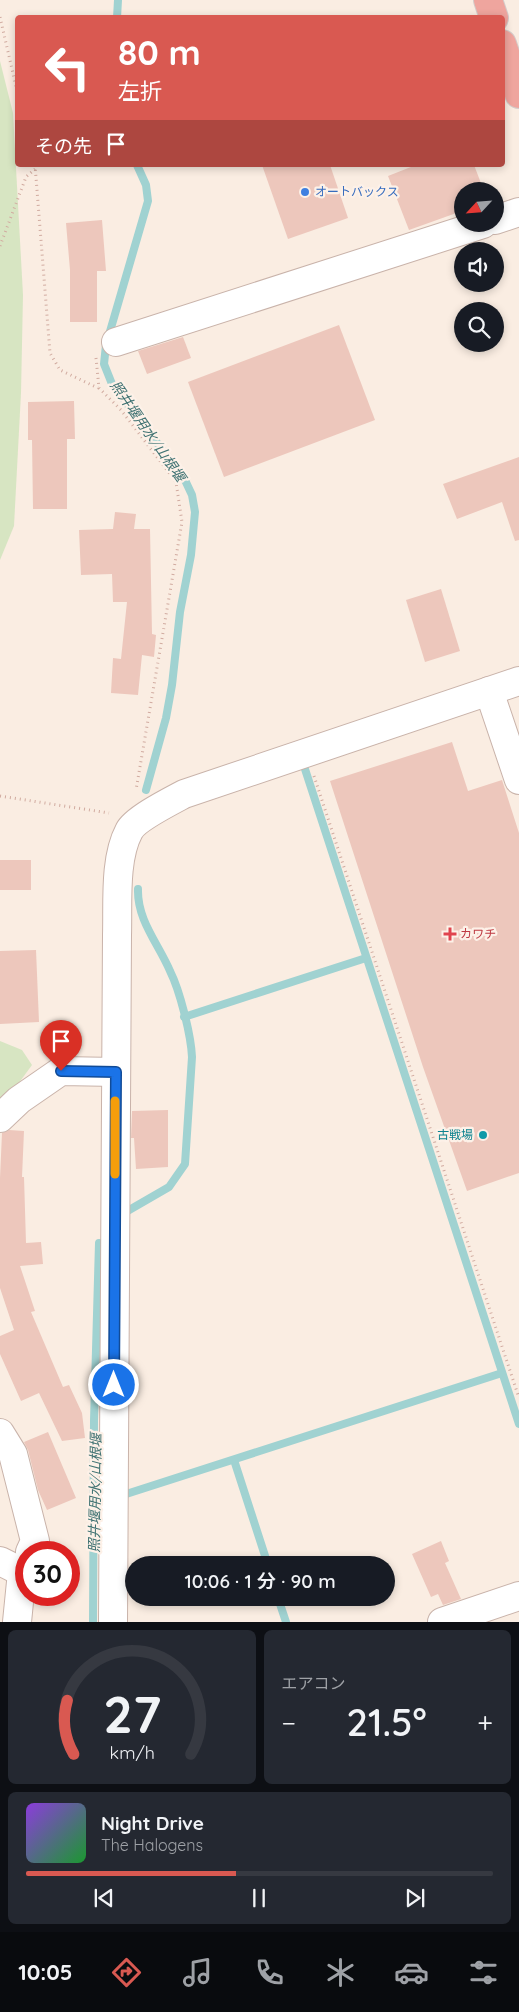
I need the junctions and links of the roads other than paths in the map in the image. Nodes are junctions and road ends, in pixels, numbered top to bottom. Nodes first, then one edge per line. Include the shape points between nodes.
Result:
1 (488, 0) edge
2 (493, 15) edge
3 (505, 53) edge
4 (519, 94) edge
5 (519, 212) edge
6 (504, 217) edge
7 (458, 232) edge
8 (116, 342) road end
9 (519, 681) edge
10 (489, 691) junction
11 (519, 780) edge
12 (116, 1072) junction
13 (0, 1118) edge
14 (0, 1432) edge
15 (35, 1541) edge
16 (519, 1596) edge
17 (18, 1606) edge
18 (17, 1622) edge
19 (113, 1622) edge
20 (442, 1622) edge

1 - 2 highway
3 - 4 highway
5 - 6 street
7 - 8 street
9 - 10 street
10 - 11 street
10 - 12 street via 184,794 131,823 120,860
12 - 13 street via 61,1071 19,1100
12 - 19 street
14 - 15 street via 13,1454
16 - 20 street
17 - 18 street

